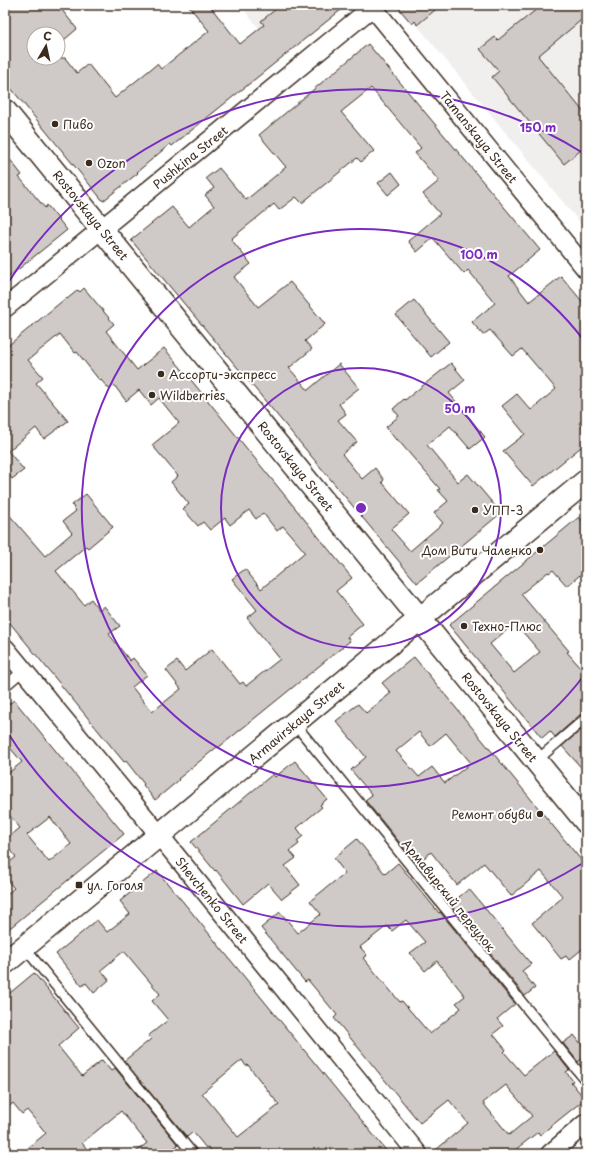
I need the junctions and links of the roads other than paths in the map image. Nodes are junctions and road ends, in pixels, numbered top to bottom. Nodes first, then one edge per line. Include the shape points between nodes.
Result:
1 (373, 6) edge
2 (5, 111) edge
3 (102, 229) junction
4 (586, 268) edge
5 (5, 308) edge
6 (586, 481) edge
7 (420, 619) junction
8 (5, 648) edge
9 (24, 670) junction
10 (5, 686) edge
11 (586, 718) edge
12 (294, 723) junction
13 (536, 761) junction
14 (586, 822) edge
15 (159, 835) junction
16 (24, 947) junction
17 (5, 963) edge
18 (586, 1081) edge
19 (586, 1123) edge
20 (193, 1154) edge
21 (418, 1154) edge
22 (550, 1154) edge

1 - 3 street, Pushkina Street
1 - 4 street, Tamanskaya Street
2 - 3 street, Rostovskaya Street
3 - 5 street, Pushkina Street
3 - 7 street, Rostovskaya Street
6 - 7 street, Armavirskaya Street
7 - 12 street, Armavirskaya Street
7 - 13 street, Rostovskaya Street
8 - 9 street, Shevchenko Street
9 - 10 lane
9 - 15 street, Shevchenko Street
11 - 13 lane
12 - 15 street, Armavirskaya Street
12 - 18 lane, Армавирский переулок
13 - 14 street, Rostovskaya Street
15 - 16 street, Armavirskaya Street
15 - 21 street, Shevchenko Street
16 - 17 street, Armavirskaya Street
16 - 20 lane
19 - 22 street

